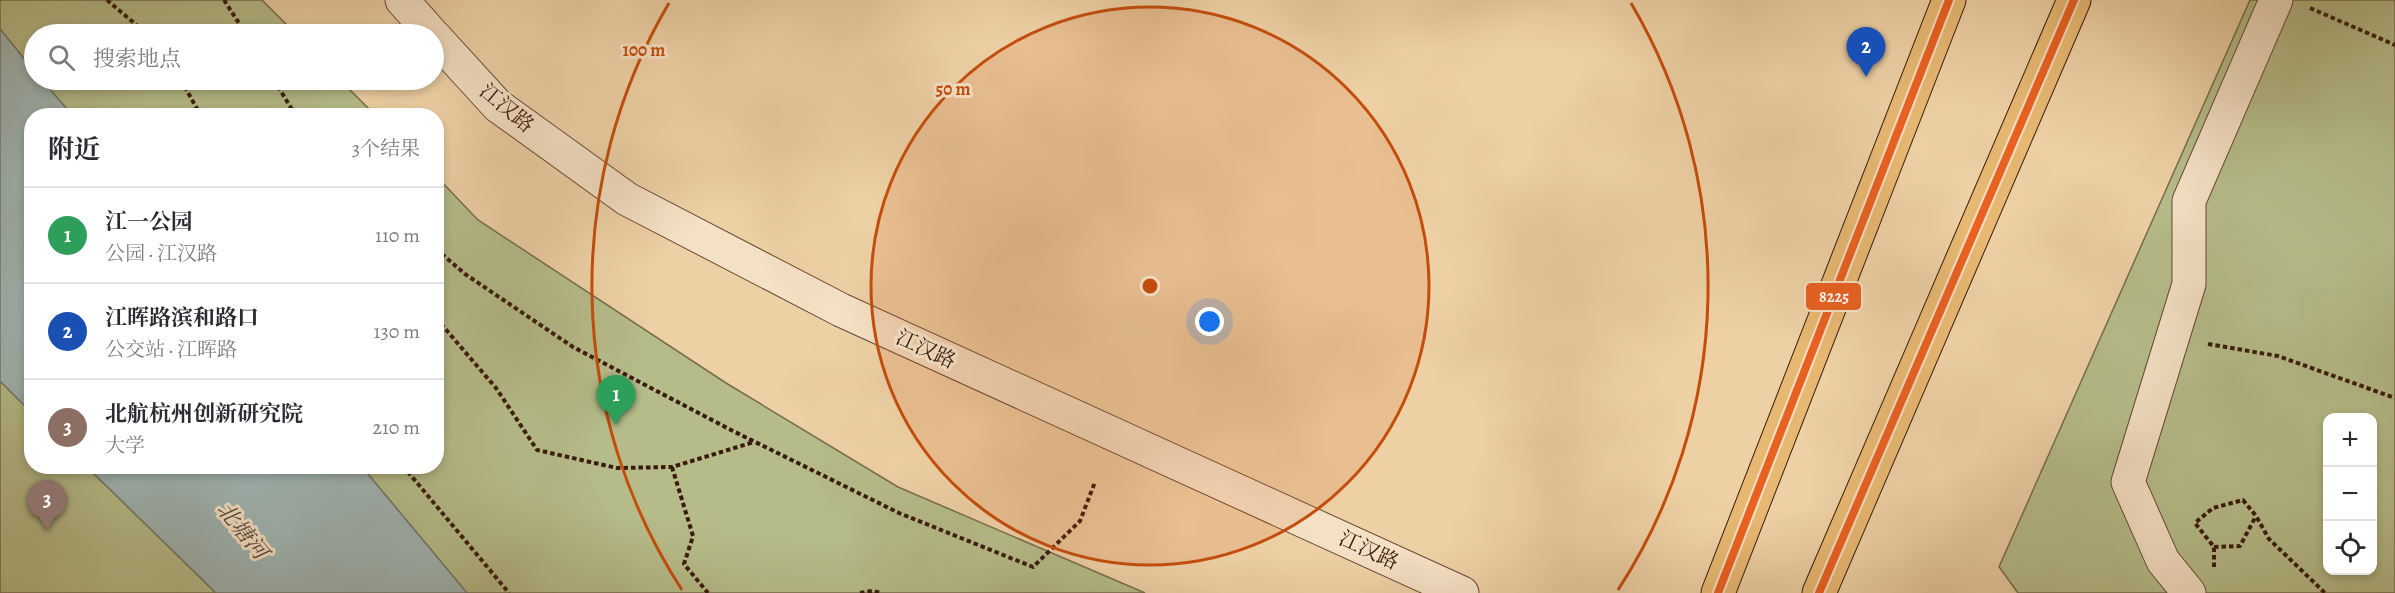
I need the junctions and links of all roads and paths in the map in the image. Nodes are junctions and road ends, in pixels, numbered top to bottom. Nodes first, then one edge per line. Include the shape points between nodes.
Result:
1 (107, 0) edge
2 (224, 0) edge
3 (402, 0) edge
4 (1948, 0) edge
5 (2074, 0) edge
6 (2289, 2) edge
7 (135, 24) edge
8 (240, 24) edge
9 (423, 24) edge
10 (2395, 45) edge
11 (444, 47) edge
12 (187, 90) edge
13 (280, 90) edge
14 (197, 108) edge
15 (292, 108) edge
16 (444, 256) edge
17 (444, 327) edge
18 (2172, 338) junction
19 (2395, 398) edge
20 (754, 441) junction
21 (672, 467) junction
22 (410, 474) edge
23 (1095, 482) dead end
24 (2256, 516) junction
25 (2214, 547) junction
26 (2201, 584) edge
27 (509, 593) edge
28 (708, 593) edge
29 (860, 593) edge
30 (882, 593) edge
31 (1462, 593) edge
32 (1718, 593) edge
33 (1819, 593) edge
34 (2325, 593) edge

1 - 7 path
2 - 8 path
3 - 9 street, 江汉路
4 - 32 main road
5 - 33 main road
6 - 10 path
6 - 18 street via 2189,201 2188,284
11 - 31 street, 江汉路 via 498,106 627,199 841,310
12 - 14 path
13 - 15 path
16 - 20 path via 573,346
17 - 21 path via 496,388 537,450 616,468
18 - 19 path via 2278,357
18 - 26 street via 2128,482 2163,561
20 - 21 path
20 - 23 path via 899,513 1033,567 1080,521
21 - 28 path via 693,536 684,564
22 - 27 path
24 - 25 path via 2240,546
24 - 25 path via 2243,500 2213,508 2195,523
24 - 34 path via 2269,539
25 - 26 path
29 - 30 path

